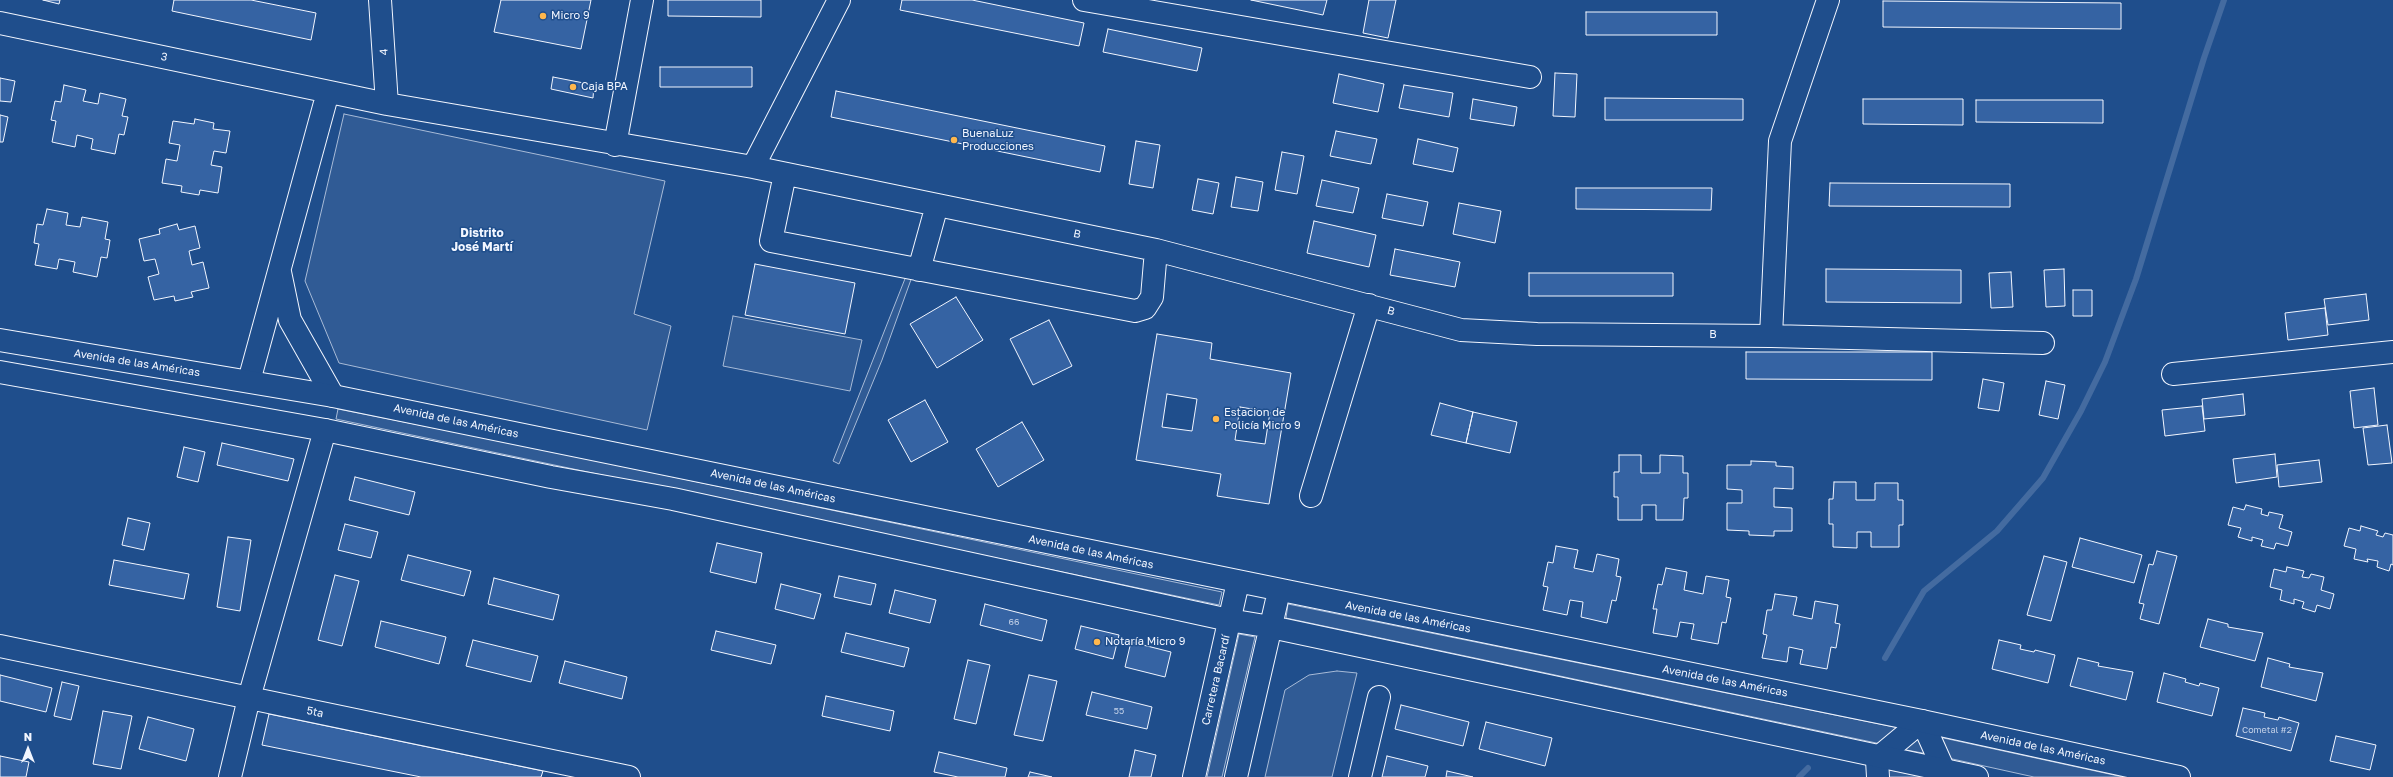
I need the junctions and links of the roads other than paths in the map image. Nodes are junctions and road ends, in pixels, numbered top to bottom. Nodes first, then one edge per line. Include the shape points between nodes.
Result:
1 (380, 0) edge
2 (642, 0) edge
3 (839, 0) edge
4 (1084, 0) edge
5 (1828, 0) edge
6 (1148, 6) edge
7 (0, 23) edge
8 (1530, 77) dead end
9 (328, 92) junction
10 (387, 104) junction
11 (615, 145) junction
12 (753, 167) junction
13 (785, 174) junction
14 (937, 205) junction
15 (1156, 250) junction
16 (279, 267) junction
17 (919, 270) junction
18 (1369, 305) junction
19 (1771, 336) junction
20 (0, 340) edge
21 (2043, 343) dead end
22 (2393, 352) edge
23 (0, 372) edge
24 (2173, 374) dead end
25 (249, 381) junction
26 (333, 396) junction
27 (326, 430) junction
28 (1311, 496) dead end
29 (1238, 582) junction
30 (1279, 591) junction
31 (1229, 620) junction
32 (1271, 627) junction
33 (0, 646) edge
34 (1379, 697) dead end
35 (248, 698) junction
36 (1922, 721) junction
37 (1879, 767) edge
38 (1940, 773) edge
39 (230, 777) edge
40 (629, 777) edge
41 (1194, 777) edge
42 (1236, 777) edge
43 (1360, 777) edge
44 (1977, 777) edge
45 (2179, 777) edge

1 - 10 street, 4
2 - 11 street
3 - 12 street
4 - 6 street
5 - 19 street via 1780,141
6 - 8 street
7 - 9 street, 3
9 - 10 street, 3
9 - 16 street
10 - 11 street, 3
11 - 12 street, B
12 - 13 street, B
13 - 14 street, B
13 - 17 street via 771,242
14 - 15 street, B
14 - 17 street
15 - 17 street via 1152,297 1146,308 1135,311
15 - 18 street, B
16 - 25 street
16 - 26 street via 290,320
18 - 19 street, B via 1476,332
18 - 28 street
19 - 21 street, B
20 - 25 street, Avenida de las Américas
22 - 24 street
23 - 27 street
25 - 26 street, Avenida de las Américas
26 - 27 street
26 - 29 street, Avenida de las Américas
27 - 31 street via 681,501
27 - 35 street
29 - 30 street, Avenida de las Américas
29 - 31 street, Carretera Bacardí
30 - 32 street
30 - 36 street, Avenida de las Américas
31 - 32 street
31 - 41 street, Carretera Bacardí
32 - 37 street
32 - 42 street
33 - 35 street, 5ta
34 - 43 street
35 - 39 street
35 - 40 street, 5ta
36 - 37 street
36 - 38 street
36 - 45 street, Avenida de las Américas
37 - 38 street
38 - 44 street

